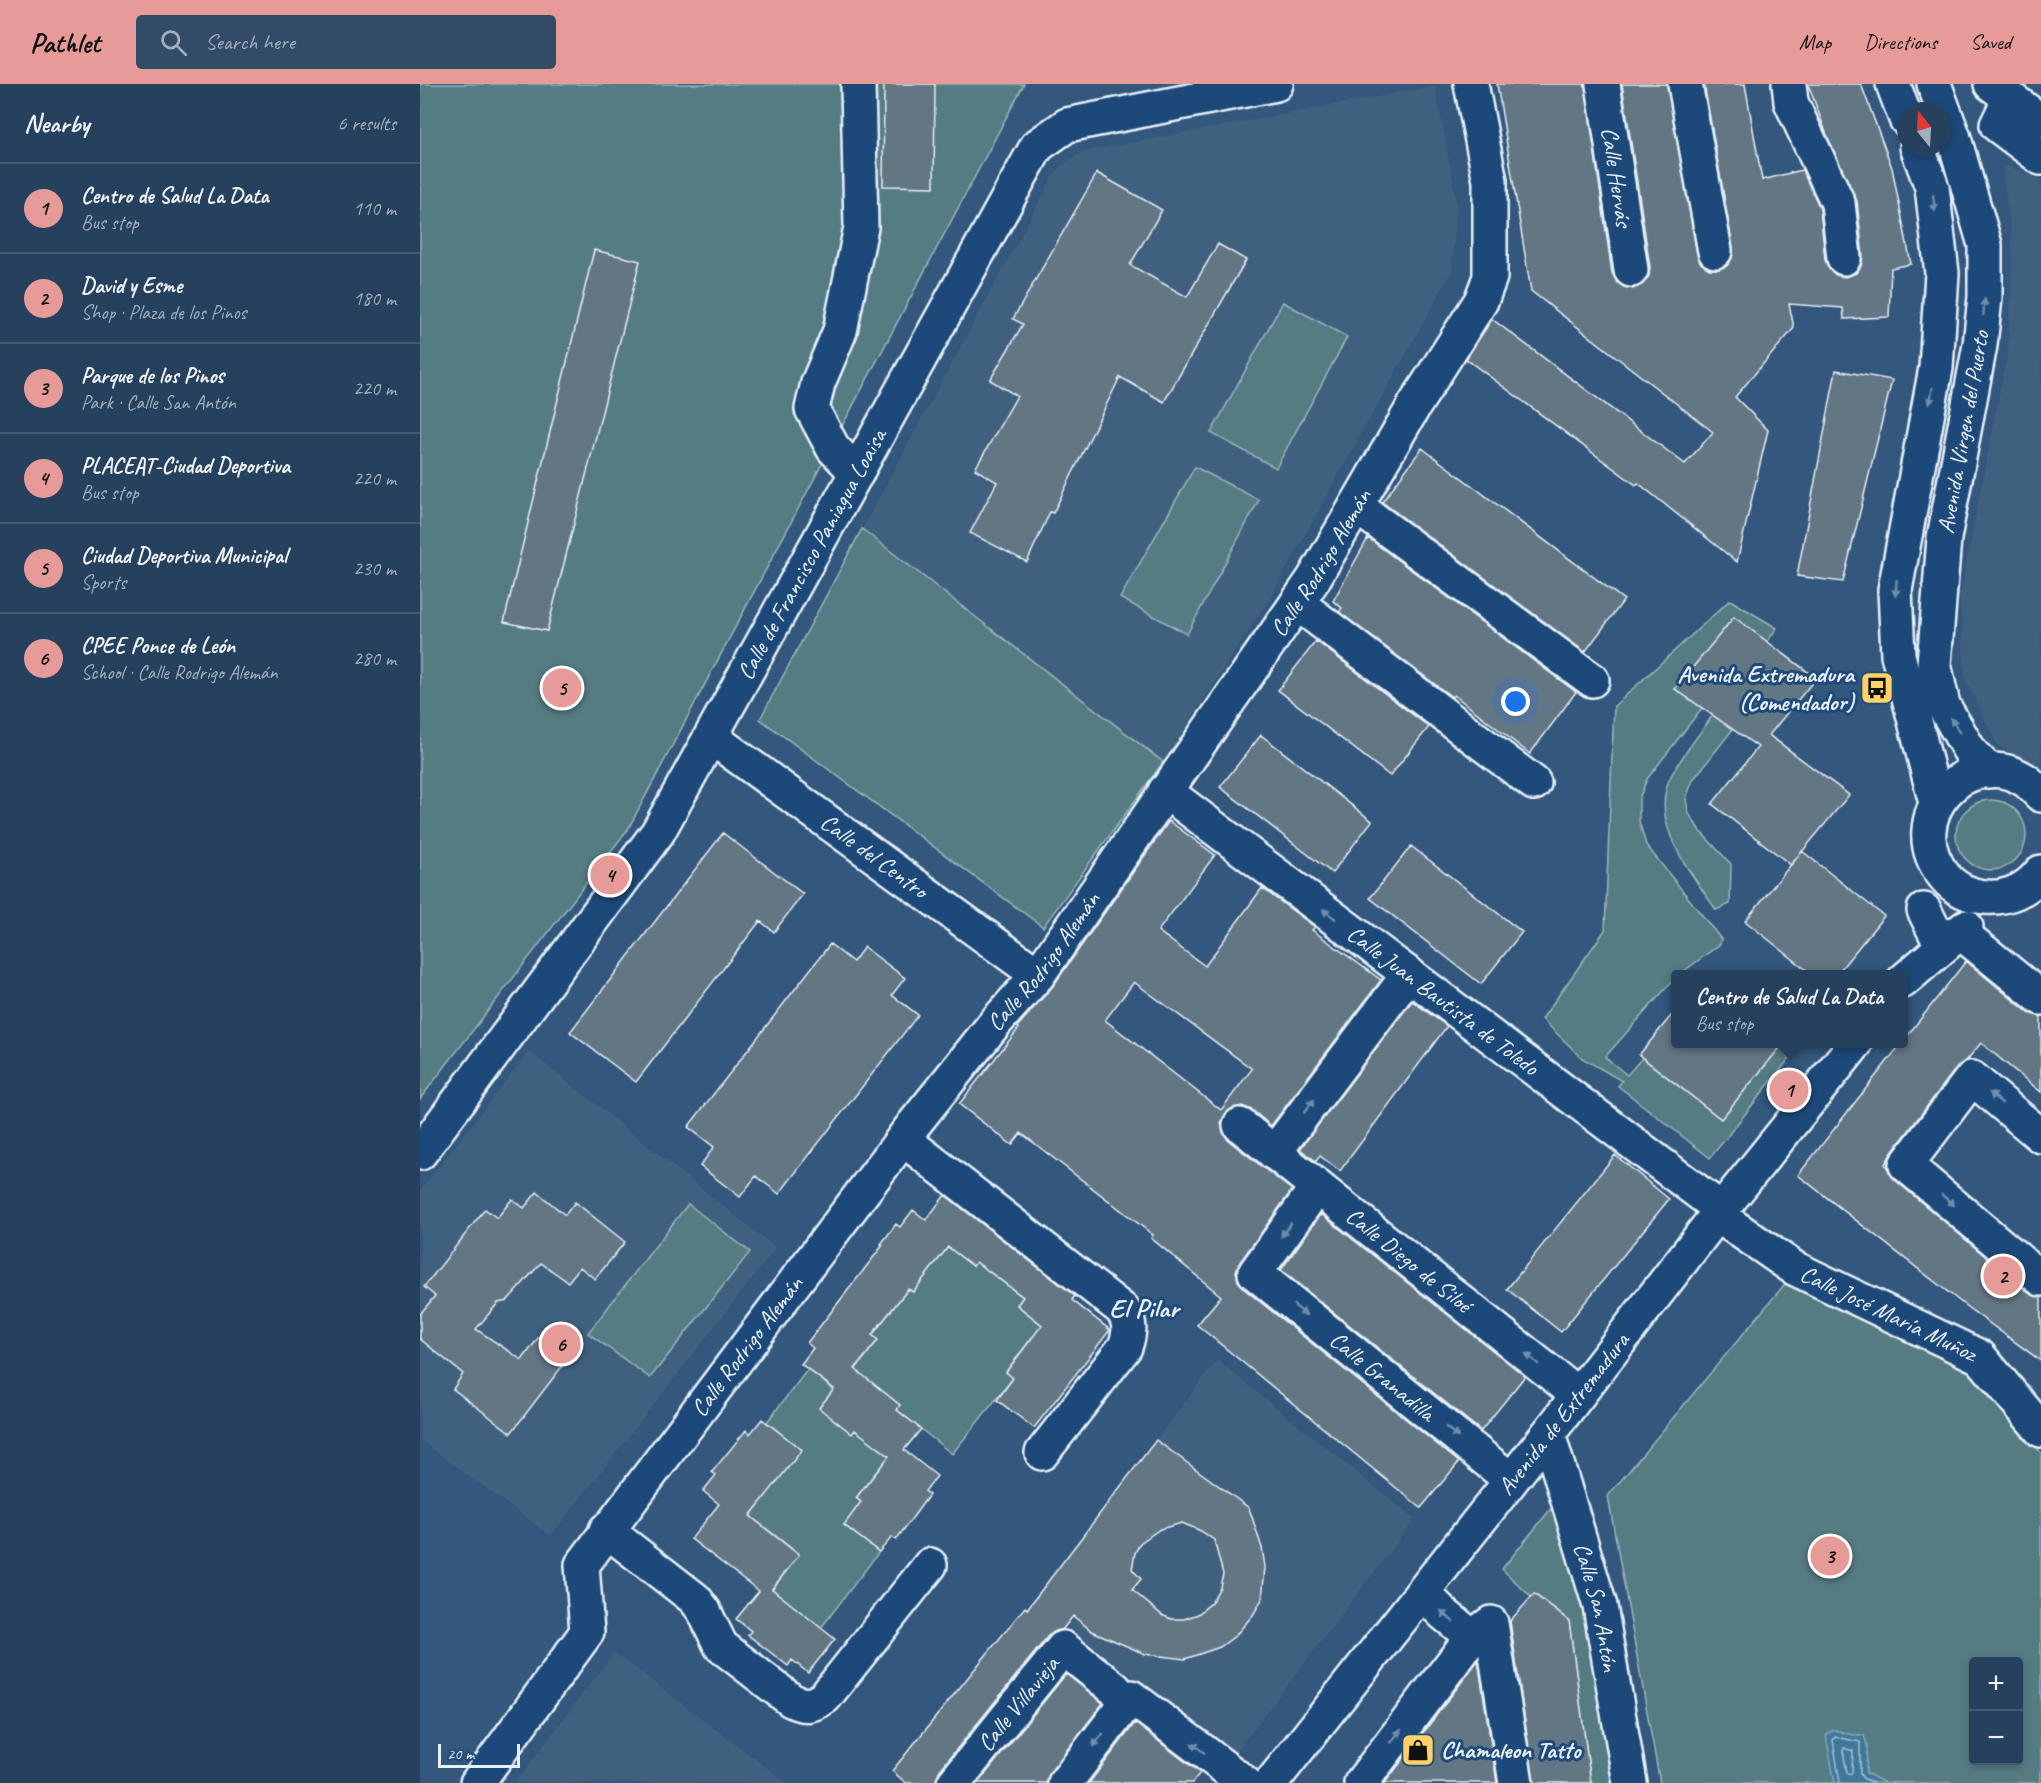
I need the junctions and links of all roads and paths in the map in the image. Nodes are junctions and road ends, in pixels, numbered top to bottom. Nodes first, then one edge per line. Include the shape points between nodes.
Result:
1 (858, 84) edge
2 (1276, 84) edge
3 (1471, 84) edge
4 (1603, 84) edge
5 (1685, 84) edge
6 (1789, 84) edge
7 (1893, 84) edge
8 (1934, 84) edge
9 (2001, 91) edge
10 (1900, 102) edge
11 (2041, 121) edge
12 (1920, 156) edge
13 (2041, 158) edge
14 (1715, 251) dead end
15 (1844, 258) dead end
16 (1631, 270) dead end
17 (857, 473) junction
18 (1356, 506) junction
19 (1297, 603) junction
20 (1592, 680) dead end
21 (711, 736) junction
22 (1989, 771) junction
23 (1534, 783) dead end
24 (1165, 791) junction
25 (2041, 795) edge
26 (1936, 803) junction
27 (1937, 868) junction
28 (2041, 872) edge
29 (2002, 897) junction
30 (1924, 910) junction
31 (1960, 932) junction
32 (1905, 970) edge
33 (1409, 974) junction
34 (1038, 975) junction
35 (1908, 977) edge
36 (2041, 998) edge
37 (1852, 1048) edge
38 (1240, 1125) dead end
39 (2041, 1136) edge
40 (903, 1139) junction
41 (420, 1153) edge
42 (1274, 1153) junction
43 (1317, 1187) junction
44 (1719, 1213) junction
45 (2041, 1280) edge
46 (1578, 1395) junction
47 (2041, 1430) edge
48 (1548, 1434) junction
49 (1042, 1453) dead end
50 (1511, 1480) junction
51 (606, 1530) junction
52 (930, 1565) dead end
53 (1423, 1593) junction
54 (1472, 1637) junction
55 (1115, 1689) dead end
56 (477, 1783) edge
57 (954, 1783) edge
58 (1065, 1783) edge
59 (1245, 1783) edge
60 (1271, 1783) edge
61 (1361, 1783) edge
62 (1516, 1783) edge
63 (1630, 1783) edge

1 - 17 street via 861,227 840,331 818,383 812,409 832,448
2 - 17 street, Calle de Francisco Paniagua Loaisa via 1067,125 1037,146
3 - 18 street, Calle Rodrigo Alemán via 1490,181 1490,277 1481,301
4 - 16 street, Calle Hervás
5 - 14 street
6 - 15 street via 1791,102 1838,203
7 - 10 street
22 -> 8 street, Avenida Virgen del Puerto via 1971,753 1943,705 1934,664 1944,538 1980,345 1985,297 1985,245
9 - 11 street
9 - 13 street via 1997,125
12 -> 26 street, Avenida Virgen del Puerto via 1932,187 1942,273 1936,368 1895,590 1898,655
17 - 21 street, Calle de Francisco Paniagua Loaisa
18 - 19 street, Calle Rodrigo Alemán
18 - 20 street
19 - 23 street
19 - 24 street, Calle Rodrigo Alemán
21 - 34 street, Calle del Centro
21 - 41 street, Calle de Francisco Paniagua Loaisa via 658,832
22 - 25 street via 2027,782
22 - 26 street via 1968,775
33 -> 24 street, Calle Juan Bautista de Toledo
24 - 34 street, Calle Rodrigo Alemán
26 - 27 street via 1928,836
27 - 29 street via 1965,892
27 - 30 street
28 - 29 street via 2020,891
29 - 31 street
30 - 31 street via 1935,932 1946,937
30 - 32 street
31 - 35 street
31 - 36 street
42 -> 33 street
33 - 44 street, Calle Juan Bautista de Toledo
34 - 40 street, Calle Rodrigo Alemán
37 - 44 street, Avenida de Extremadura
38 - 42 street, Calle Diego de Siloé
39 -> 45 street via 1972,1078 1906,1165
40 - 49 street via 1123,1310 1128,1319 1125,1347
40 - 51 street, Calle Rodrigo Alemán
42 - 43 street, Calle Diego de Siloé
46 -> 43 street, Calle Diego de Siloé
43 -> 50 street, Calle Granadilla via 1255,1273
44 - 46 street, Avenida de Extremadura
44 - 47 street, Calle José María Muñoz via 1794,1268 1980,1357
46 - 48 street, Avenida de Extremadura
48 - 50 street, Avenida de Extremadura
48 - 63 street, Calle San Antón via 1600,1606
50 - 53 street, Avenida de Extremadura
51 - 52 street via 695,1599 721,1646 801,1706 813,1705 825,1697
51 - 56 street, Calle Rodrigo Alemán via 582,1565 587,1632
54 -> 53 street
53 - 60 street, Avenida de Extremadura
61 -> 54 street
54 - 62 street via 1491,1623
55 - 57 street, Calle Villavieja via 1064,1648
59 -> 58 street via 1131,1698

